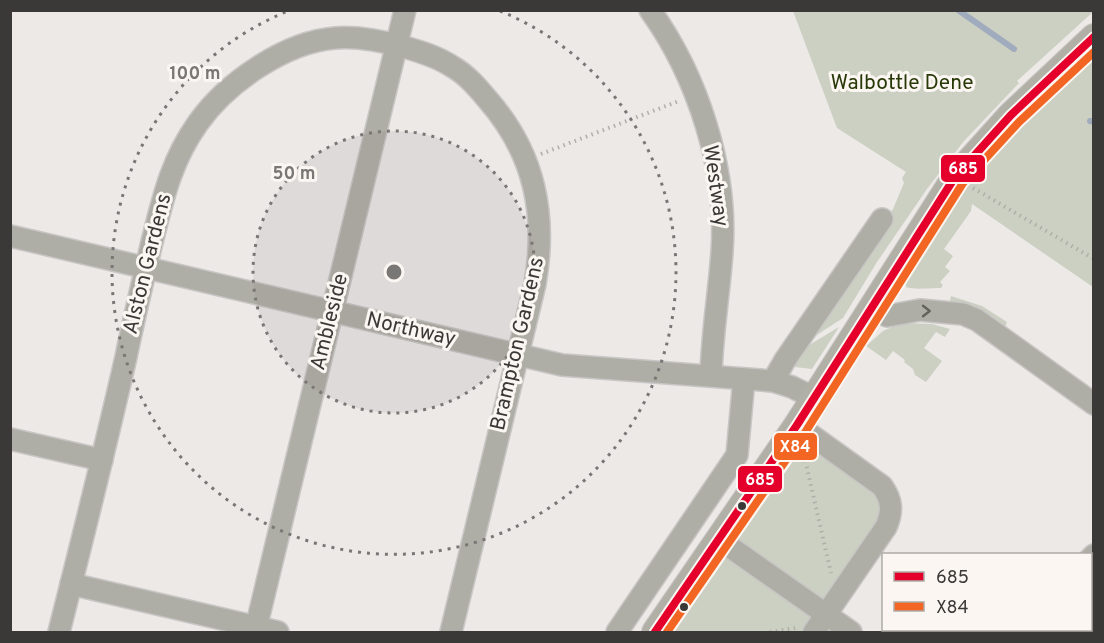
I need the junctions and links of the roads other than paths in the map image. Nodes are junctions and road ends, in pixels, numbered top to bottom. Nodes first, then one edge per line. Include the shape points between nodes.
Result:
1 (405, 10) edge
2 (650, 10) edge
3 (1094, 37) edge
4 (396, 45) junction
5 (882, 219) dead end
6 (10, 236) edge
7 (146, 267) junction
8 (870, 308) junction
9 (332, 311) junction
10 (518, 355) junction
11 (711, 375) junction
12 (744, 379) junction
13 (773, 381) junction
14 (814, 398) junction
15 (1094, 404) edge
16 (797, 425) junction
17 (10, 439) edge
18 (102, 460) junction
19 (720, 540) junction
20 (71, 584) junction
21 (827, 614) junction
22 (255, 630) edge
23 (59, 633) edge
24 (278, 633) edge
25 (451, 633) edge
26 (617, 633) edge
27 (655, 633) edge
28 (814, 633) edge
29 (851, 633) edge

1 - 4 street, Ambleside
2 - 11 street, Westway via 696,94 717,176 722,251
3 - 8 main road via 1011,115 955,177
4 - 7 street, Alston Gardens via 356,38 307,44 260,66 216,102 173,166
4 - 9 street, Ambleside
4 - 10 street, Brampton Gardens via 432,55 456,68 494,107 512,131 526,160 538,208 539,257
5 - 13 street
6 - 7 street, Northway
7 - 9 street, Northway
7 - 18 street, Alston Gardens
8 - 14 main road
8 -> 15 street via 887,316 920,310 963,314
9 - 10 street, Northway
9 - 22 street, Ambleside
10 - 11 street, Northway via 576,367
10 - 25 street, Brampton Gardens
11 - 12 street, Northway
12 - 13 street, Northway
12 - 26 street via 737,455
13 - 14 street, Northway
14 - 16 main road
16 - 19 main road
16 - 21 street via 882,486 891,506 886,527
17 - 18 street
18 - 20 street, Alston Gardens
19 - 21 street
19 - 27 main road
20 - 22 street
20 - 23 street, Alston Gardens
21 - 28 street
21 - 29 street
22 - 24 street

